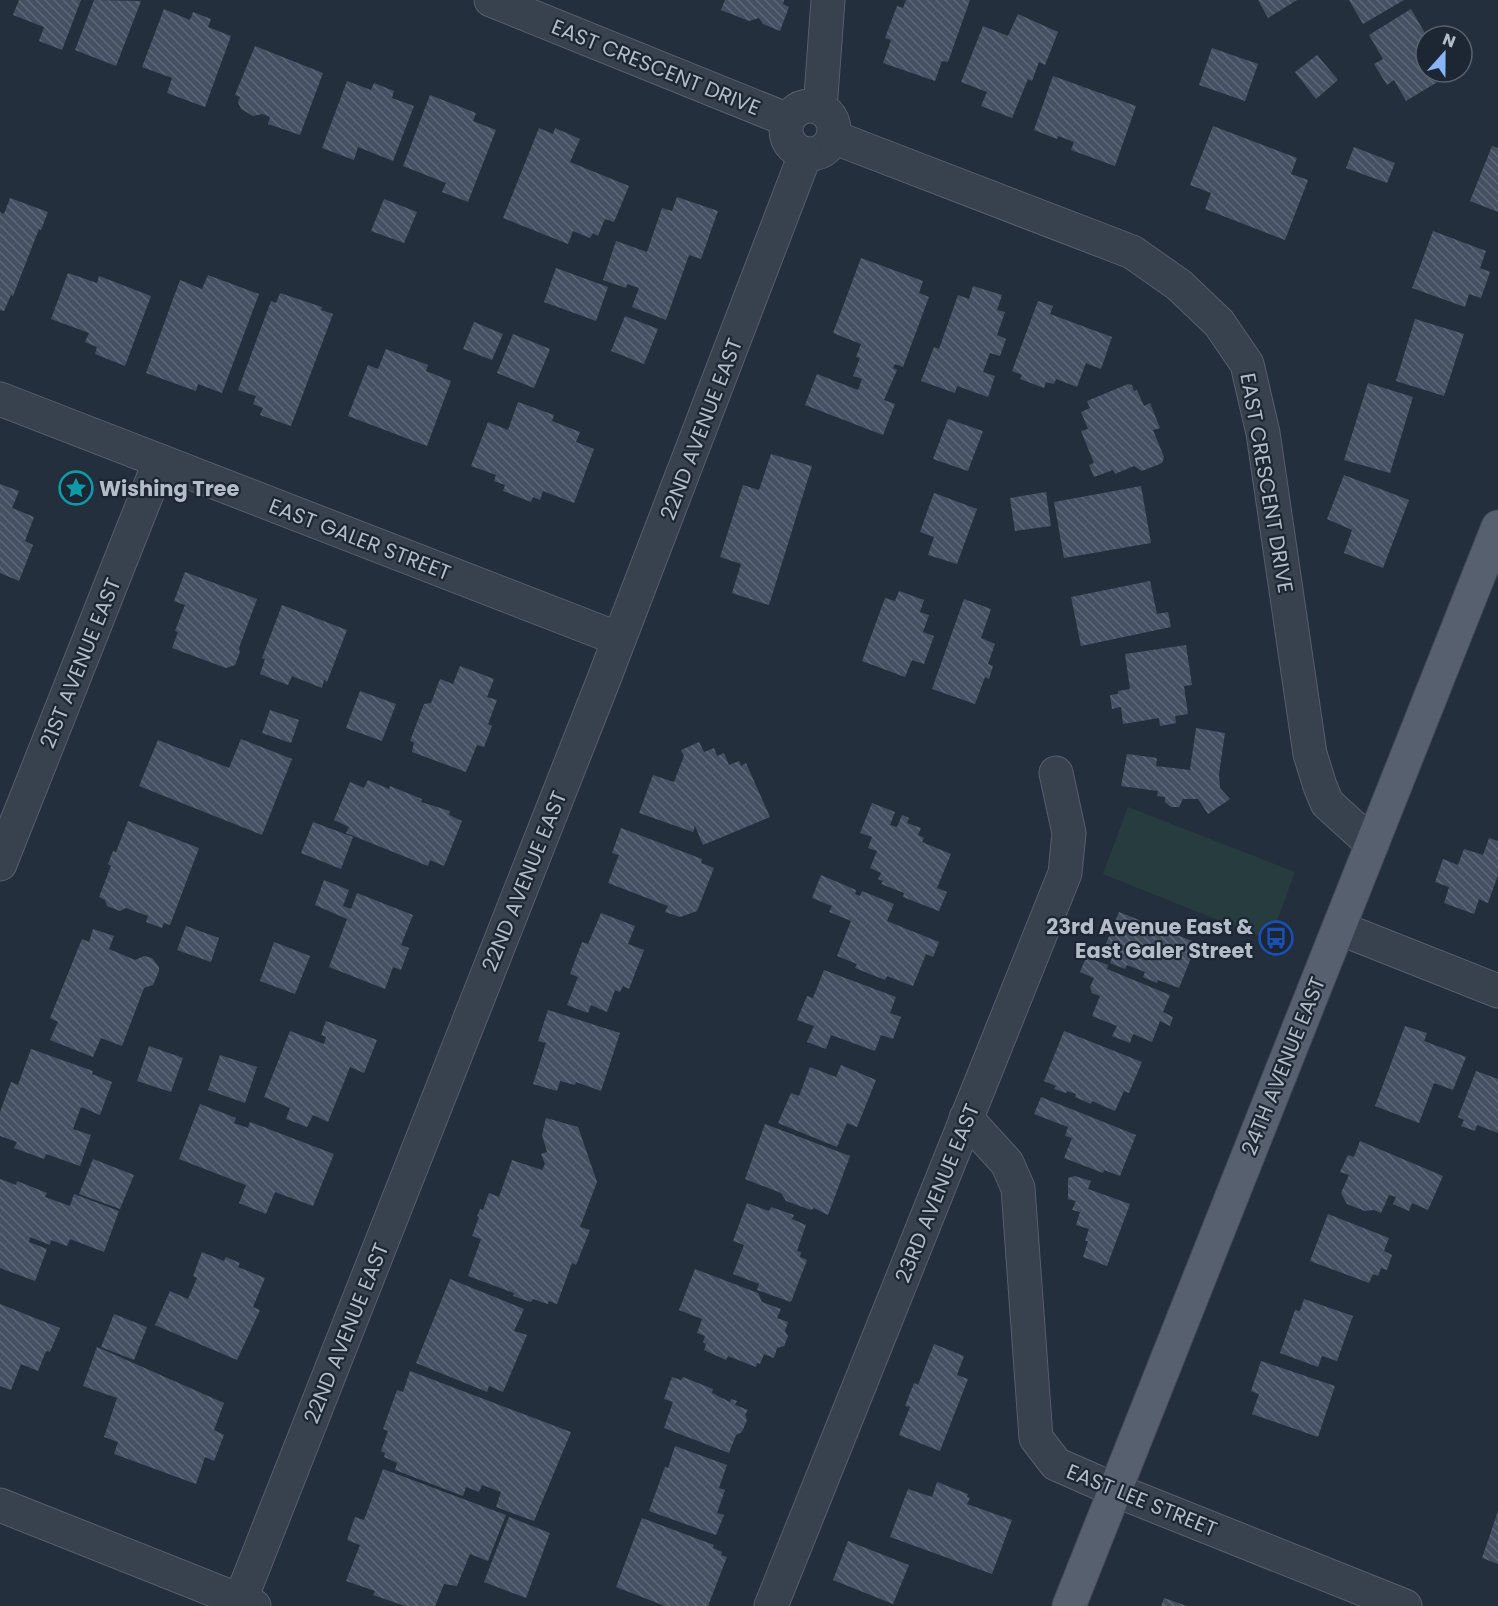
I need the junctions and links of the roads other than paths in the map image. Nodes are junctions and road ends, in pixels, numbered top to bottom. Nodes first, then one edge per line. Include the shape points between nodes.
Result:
1 (491, 0) edge
2 (828, 0) edge
3 (818, 107) junction
4 (788, 120) junction
5 (833, 137) junction
6 (804, 154) junction
7 (0, 399) edge
8 (160, 461) junction
9 (1498, 527) edge
10 (619, 639) junction
11 (1056, 773) dead end
12 (1371, 844) junction
13 (0, 864) edge
14 (1339, 928) junction
15 (1498, 991) edge
16 (966, 1118) junction
17 (1115, 1490) junction
18 (0, 1505) edge
19 (244, 1604) edge
20 (771, 1606) edge
21 (1069, 1606) edge
22 (1405, 1606) edge

1 - 4 street, EAST CRESCENT DRIVE
2 - 3 street
3 - 4 street via 795,110
3 - 5 street via 831,119
4 - 6 street via 786,138
5 - 6 street via 825,150
5 - 12 street, EAST CRESCENT DRIVE via 1132,252 1179,285 1219,323 1247,364 1263,433 1310,754 1327,803
6 - 10 street, 22ND AVENUE EAST
7 - 8 street, EAST GALER STREET
8 - 10 street, EAST GALER STREET
8 - 13 street, 21ST AVENUE EAST
9 - 12 main road, 24TH AVENUE EAST
10 - 19 street, 22ND AVENUE EAST
11 - 16 street, 23RD AVENUE EAST via 1069,833 1065,873
12 - 14 main road, 24TH AVENUE EAST
14 - 15 street
14 - 17 main road, 24TH AVENUE EAST
16 - 17 street, EAST LEE STREET via 1007,1163 1018,1188 1036,1438 1056,1464
16 - 20 street, 23RD AVENUE EAST
17 - 21 main road, 24TH AVENUE EAST
17 - 22 street, EAST LEE STREET
18 - 19 street

